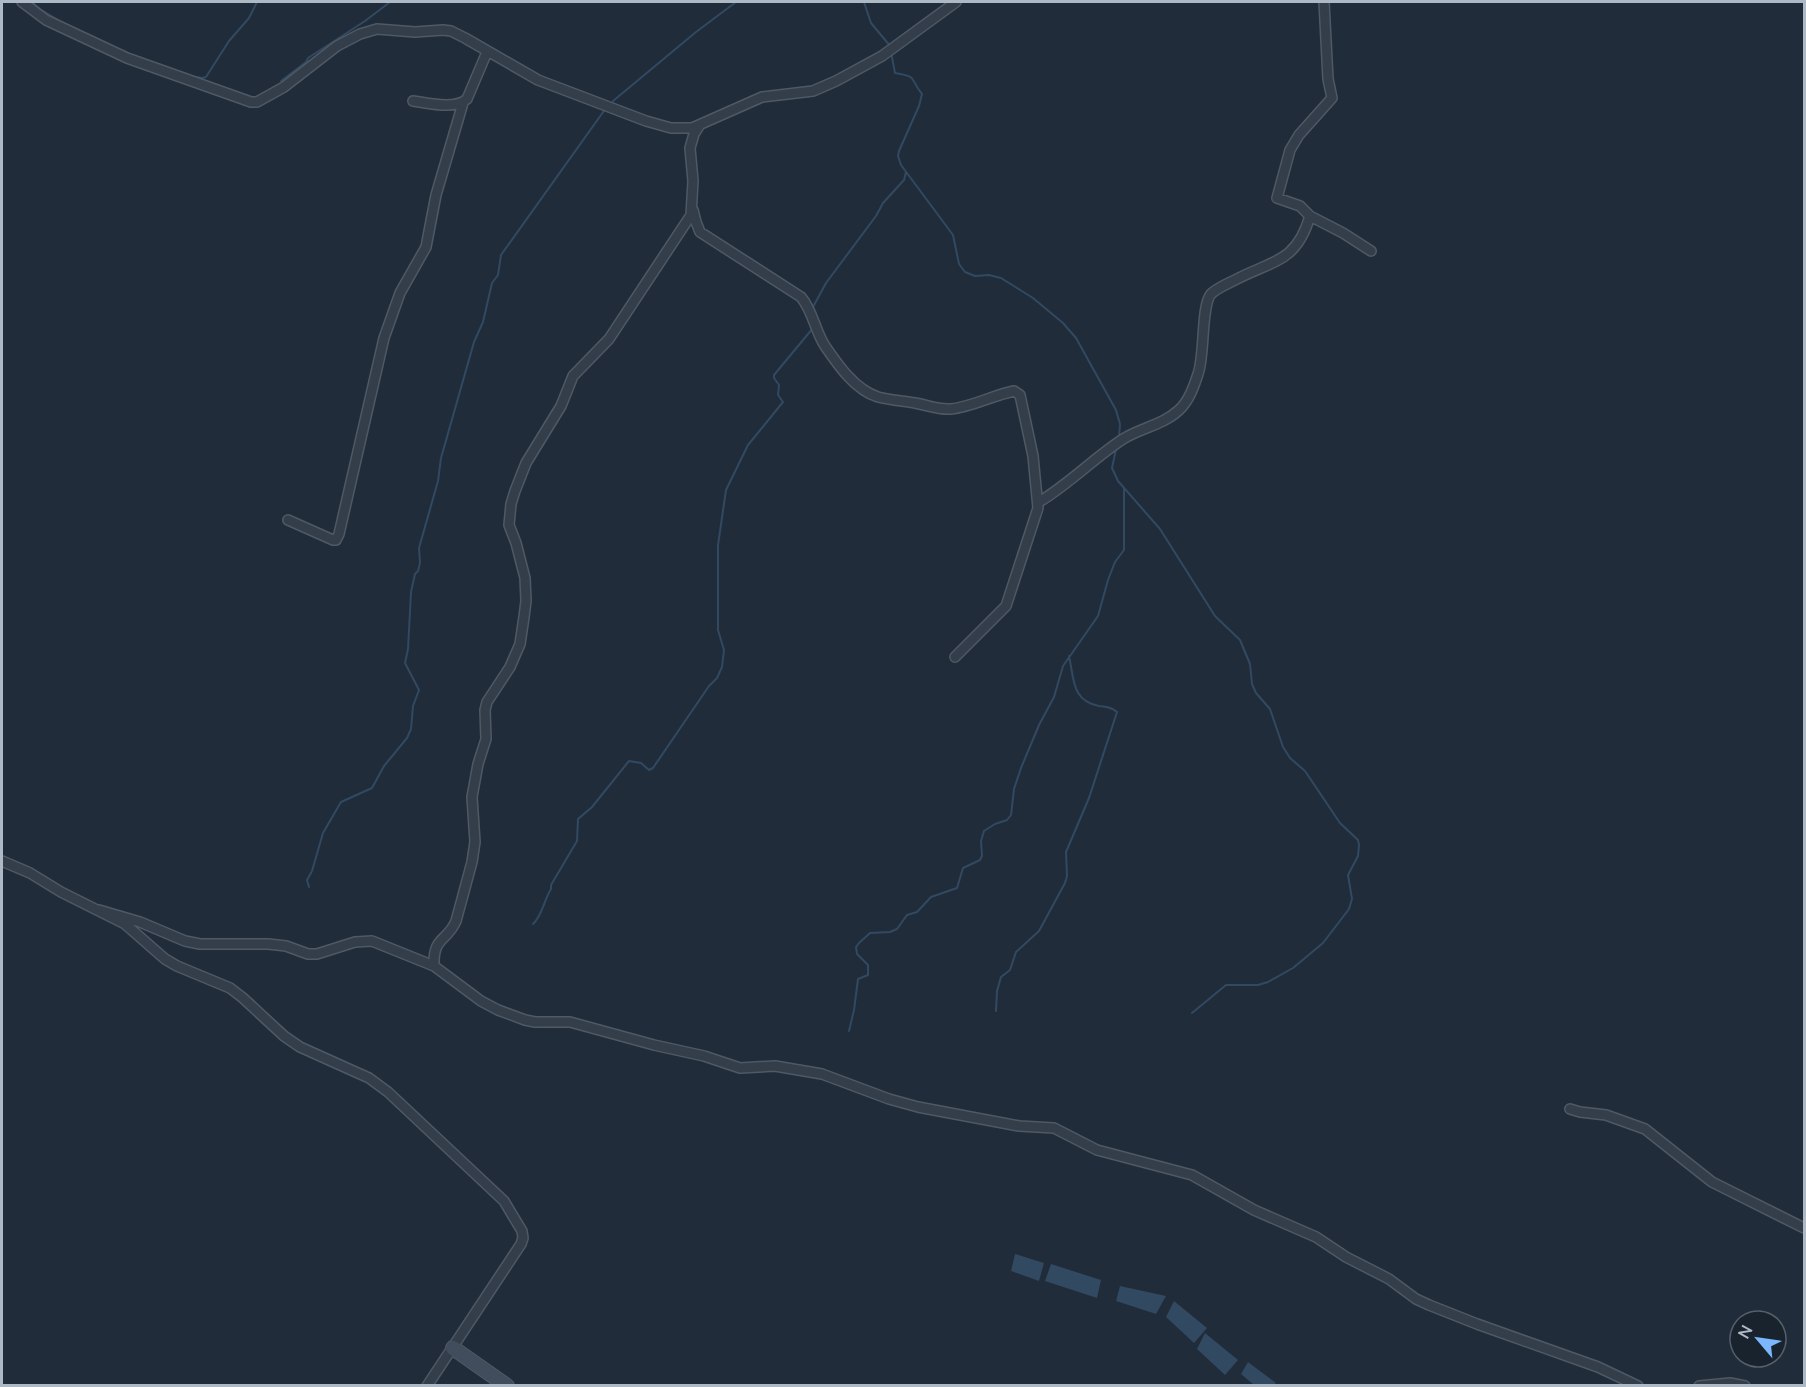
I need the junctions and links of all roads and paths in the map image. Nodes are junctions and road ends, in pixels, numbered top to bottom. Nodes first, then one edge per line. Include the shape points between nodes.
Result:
1 (22, 2) edge
2 (956, 2) edge
3 (1324, 2) edge
4 (488, 52) junction
5 (413, 101) dead end
6 (463, 103) junction
7 (699, 126) junction
8 (671, 128) junction
9 (690, 148) junction
10 (692, 208) junction
11 (1310, 216) junction
12 (1371, 251) dead end
13 (1039, 502) junction
14 (288, 520) dead end
15 (955, 657) dead end
16 (2, 861) edge
17 (99, 910) junction
18 (434, 966) junction
19 (1570, 1109) dead end
20 (1804, 1228) edge
21 (453, 1348) junction
22 (427, 1386) edge
23 (507, 1386) edge
24 (1638, 1386) edge
25 (1699, 1386) edge
26 (1745, 1386) edge

1 - 4 street via 51,23 128,58 251,102 284,87 337,46 371,30 451,31
2 - 7 street via 882,56 836,81 813,91 762,97
3 - 11 street via 1332,98 1290,150 1277,198 1300,206
4 - 6 street
4 - 8 street via 538,80
5 - 6 street
6 - 14 street via 436,195 426,247 400,293 384,338 339,534 333,540
7 - 8 street
7 - 9 street
8 - 9 street via 687,140
9 - 10 street
10 - 13 street via 700,232 801,297 824,344 846,374 866,391 951,409 1014,390 1018,393
10 - 18 street via 609,339 573,376 515,491 509,525 526,590 520,644 485,710 486,739 472,797 472,862 453,929 435,947
11 - 12 street
11 - 13 street via 1300,241 1288,255 1211,295 1199,373 1181,409 1124,439
13 - 15 street via 1006,606
16 - 17 street
17 - 18 street via 200,944 268,944 317,954 372,941
17 - 21 street via 125,924 165,959 230,988 300,1047 379,1084 504,1201 522,1231 521,1244
18 - 24 street via 481,1001 525,1020 570,1022 740,1068 775,1066 822,1074 918,1107 1019,1126 1053,1128 1097,1150 1192,1175 1254,1210 1316,1237 1416,1299 1599,1367
19 - 20 street via 1606,1115 1645,1130 1712,1182
21 - 22 street
21 - 23 street
25 - 26 street

